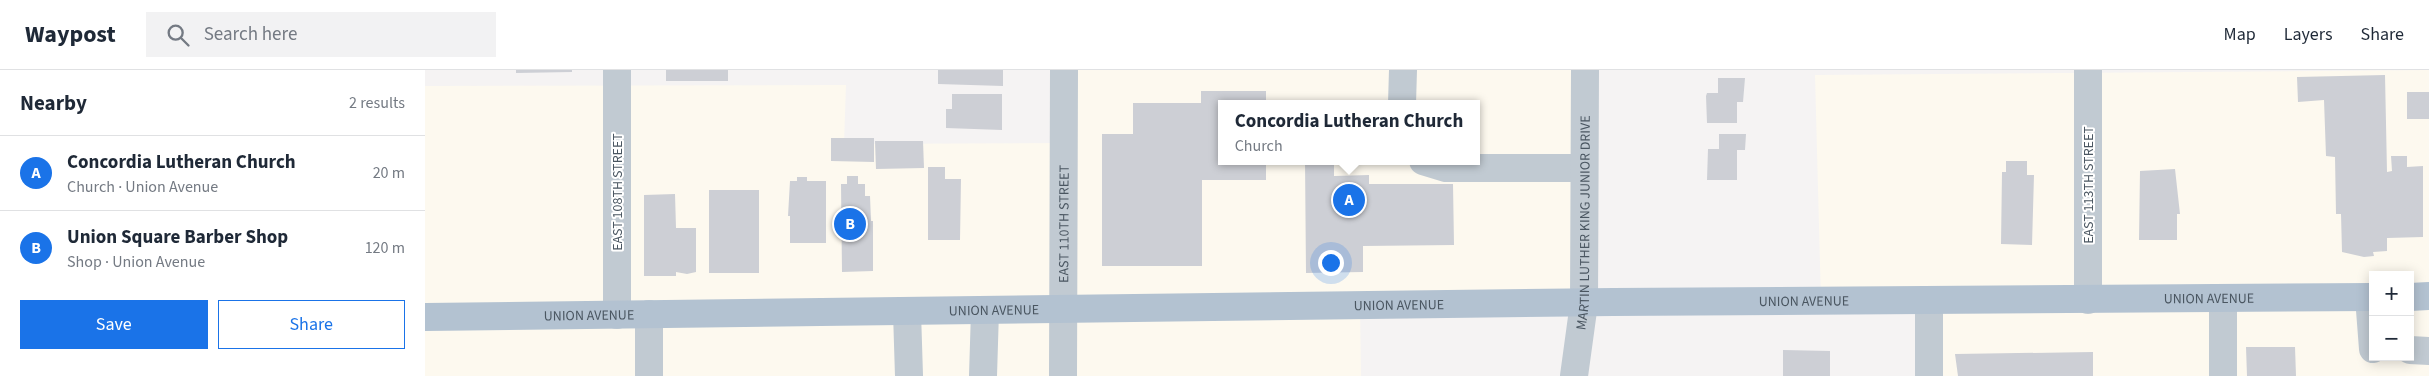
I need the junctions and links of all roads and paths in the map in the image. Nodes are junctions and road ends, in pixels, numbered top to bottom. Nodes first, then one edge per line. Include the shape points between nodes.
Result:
1 (617, 70) edge
2 (1064, 70) edge
3 (1403, 70) edge
4 (1585, 70) edge
5 (2088, 70) edge
6 (1402, 100) edge
7 (1436, 165) edge
8 (1584, 168) junction
9 (2414, 296) edge
10 (2429, 296) edge
11 (2369, 297) edge
12 (2223, 298) junction
13 (2088, 300) junction
14 (1929, 301) junction
15 (1584, 302) junction
16 (1064, 310) junction
17 (985, 311) junction
18 (907, 312) junction
19 (649, 314) junction
20 (617, 315) junction
21 (425, 317) edge
22 (2414, 350) edge
23 (2429, 351) edge
24 (649, 376) edge
25 (909, 376) edge
26 (983, 376) edge
27 (1063, 376) edge
28 (1573, 376) edge
29 (1929, 376) edge
30 (2223, 376) edge

1 - 20 street, EAST 108TH STREET
2 - 16 street, EAST 110TH STREET
3 - 6 street
4 - 8 street, MARTIN LUTHER KING JUNIOR DRIVE
5 - 13 street, EAST 113TH STREET
7 - 8 street via 1446,168
8 - 15 street, MARTIN LUTHER KING JUNIOR DRIVE
9 - 10 main road
11 - 12 main road, UNION AVENUE
12 - 13 main road, UNION AVENUE
12 - 30 street
13 - 14 main road, UNION AVENUE
14 - 15 main road, UNION AVENUE
14 - 29 street
15 - 16 main road, UNION AVENUE
15 - 28 street, MARTIN LUTHER KING JUNIOR DRIVE
16 - 17 main road, UNION AVENUE
16 - 27 street, EAST 110TH STREET
17 - 18 main road, UNION AVENUE
17 - 26 street
18 - 19 main road, UNION AVENUE
18 - 25 street
19 - 20 main road, UNION AVENUE
19 - 24 street
20 - 21 main road, UNION AVENUE
22 - 23 street

